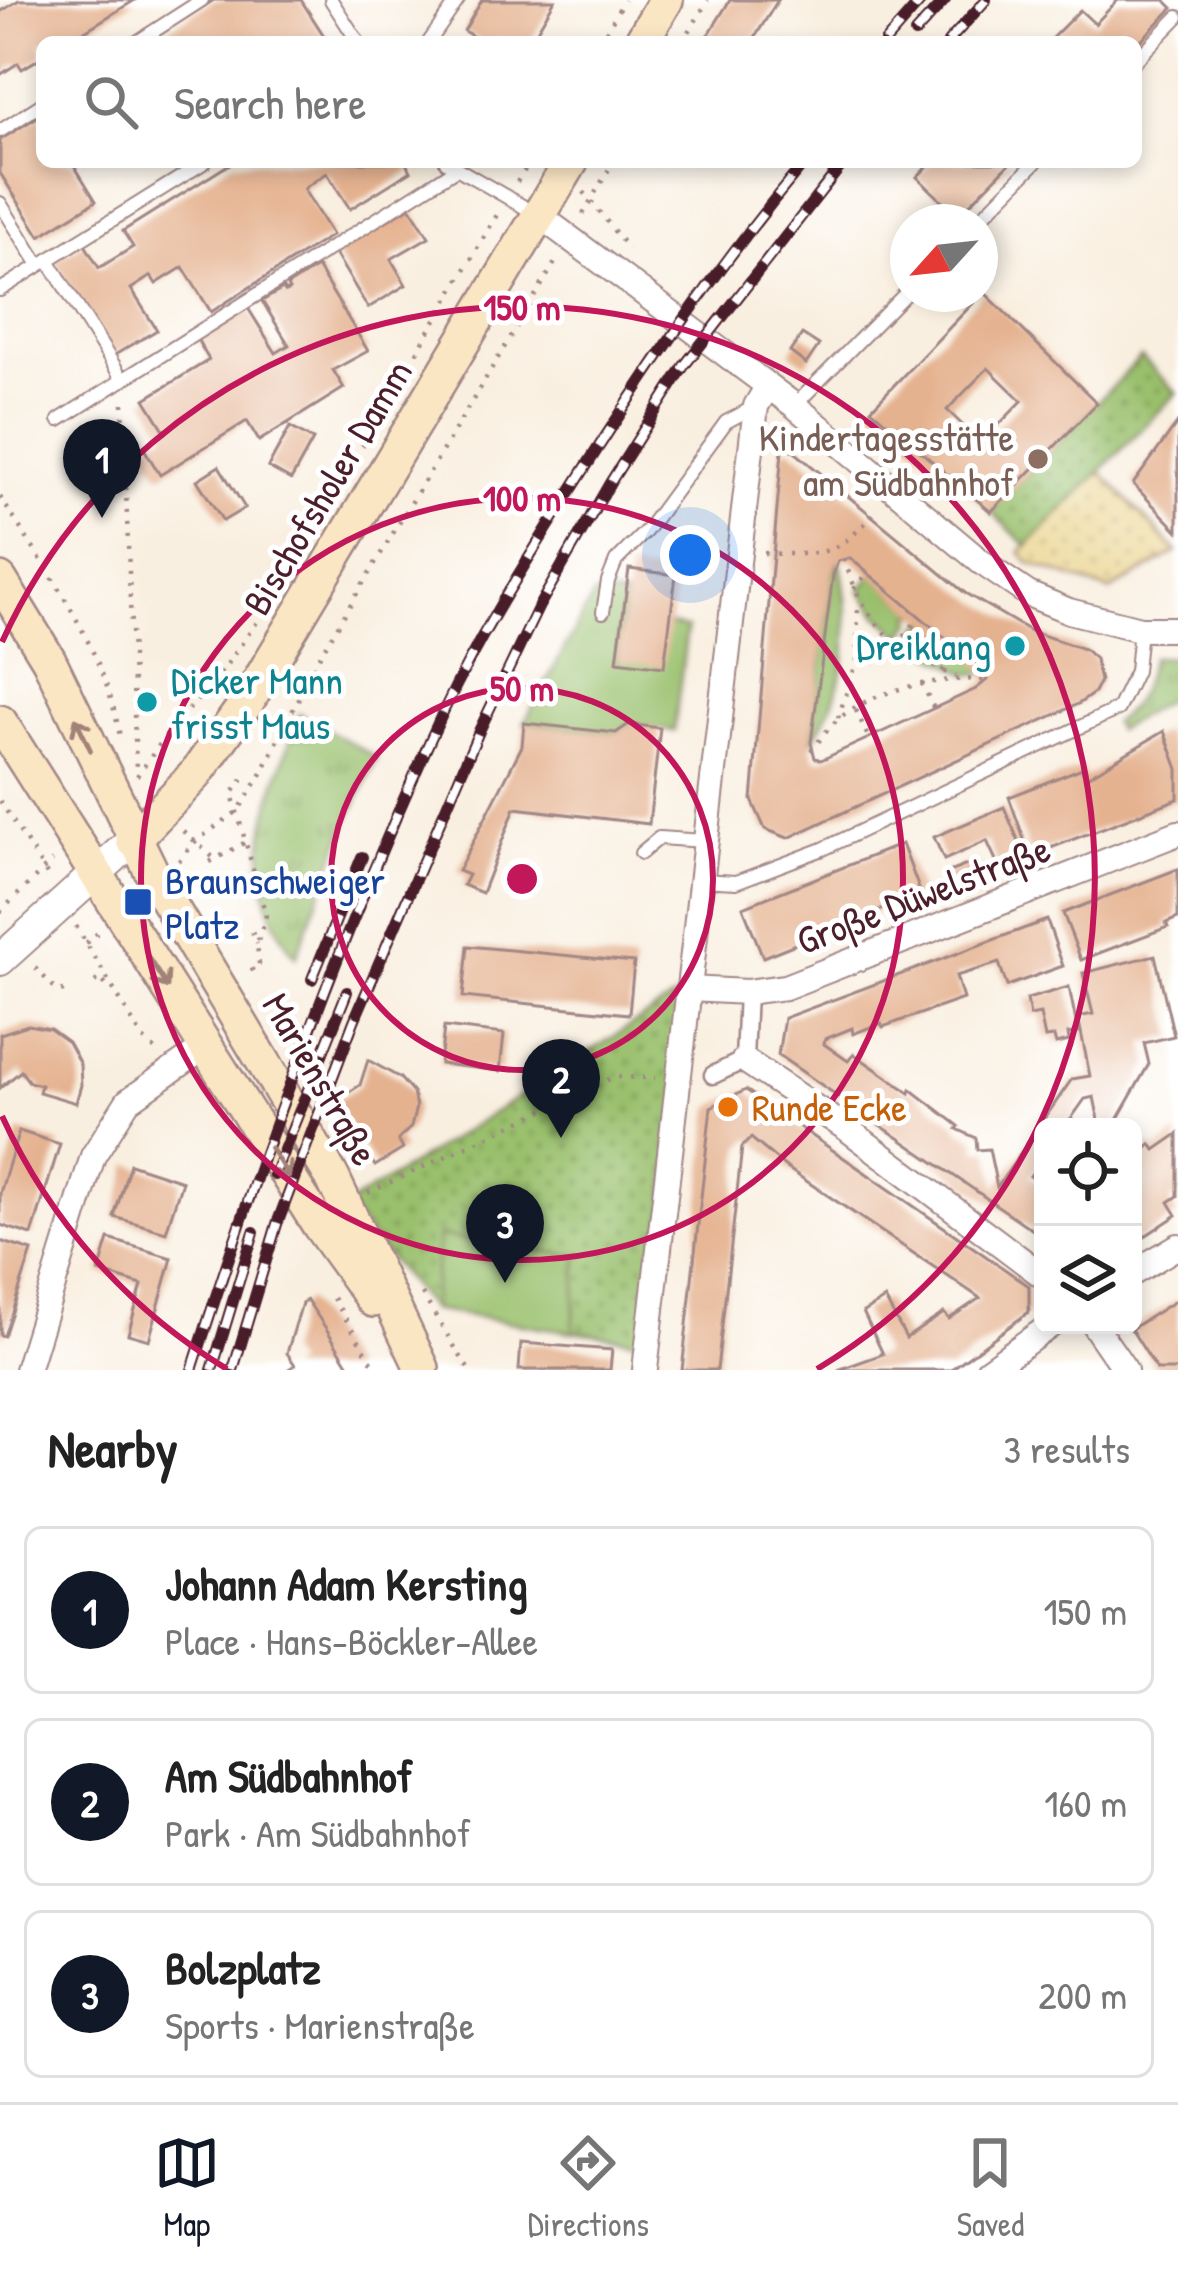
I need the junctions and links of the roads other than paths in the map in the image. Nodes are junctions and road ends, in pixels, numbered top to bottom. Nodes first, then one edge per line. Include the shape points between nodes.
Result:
1 (202, 0) edge
2 (332, 0) edge
3 (458, 0) edge
4 (666, 0) edge
5 (1178, 17) edge
6 (146, 36) edge
7 (354, 36) edge
8 (433, 36) edge
9 (645, 36) edge
10 (1142, 54) edge
11 (36, 108) edge
12 (0, 131) edge
13 (195, 168) edge
14 (448, 168) edge
15 (455, 168) edge
16 (568, 168) edge
17 (1030, 168) edge
18 (0, 203) edge
19 (995, 204) edge
20 (540, 216) junction
21 (44, 263) junction
22 (0, 290) edge
23 (890, 309) edge
24 (123, 380) junction
25 (761, 396) junction
26 (795, 406) junction
27 (58, 420) dead end
28 (0, 580) edge
29 (603, 612) dead end
30 (1178, 628) edge
31 (1140, 629) junction
32 (0, 722) edge
33 (1178, 833) edge
34 (134, 840) junction
35 (704, 841) junction
36 (641, 853) dead end
37 (96, 874) junction
38 (699, 880) junction
39 (7, 954) edge
40 (688, 989) junction
41 (746, 992) junction
42 (206, 1048) junction
43 (744, 1060) junction
44 (713, 1075) dead end
45 (1178, 1246) edge
46 (1142, 1268) edge
47 (1034, 1269) edge
48 (1039, 1334) edge
49 (1100, 1334) edge
50 (27, 1370) edge
51 (424, 1370) edge
52 (645, 1370) edge
53 (988, 1370) edge
54 (1125, 1370) edge

1 - 6 lane
2 - 7 lane
3 - 8 lane
4 - 9 main road
5 - 10 lane
11 - 12 lane
13 - 21 lane
14 - 24 lane
15 - 20 lane
16 - 20 main road, Bischofsholer Damm
17 - 19 lane
18 - 21 lane
20 - 25 street
20 - 34 main road, Bischofsholer Damm via 245,705
21 - 22 lane
21 - 24 lane
23 - 26 lane
24 - 27 lane
25 - 26 street
25 - 29 lane via 726,422 616,561
25 - 35 street
26 - 31 street via 1028,594
34 -> 28 main road, Marienstraße via 49,660
30 - 31 street
31 - 38 lane via 1136,671 1118,709 823,849 736,882
32 - 37 main road, Marienstraße
33 - 41 street, Große Düwelstraße via 785,987
34 - 37 street
34 - 51 main road, Marienstraße via 332,1177
35 - 36 lane via 659,838
35 - 38 street
37 - 39 street
37 -> 42 main road, Marienstraße
38 - 40 street
40 - 41 street, Große Düwelstraße
40 - 52 street
41 - 43 street
42 - 50 street via 128,1101 93,1156
42 -> 51 main road, Marienstraße
43 - 44 street
43 - 47 street
45 - 46 street
48 - 53 street
49 - 54 street

